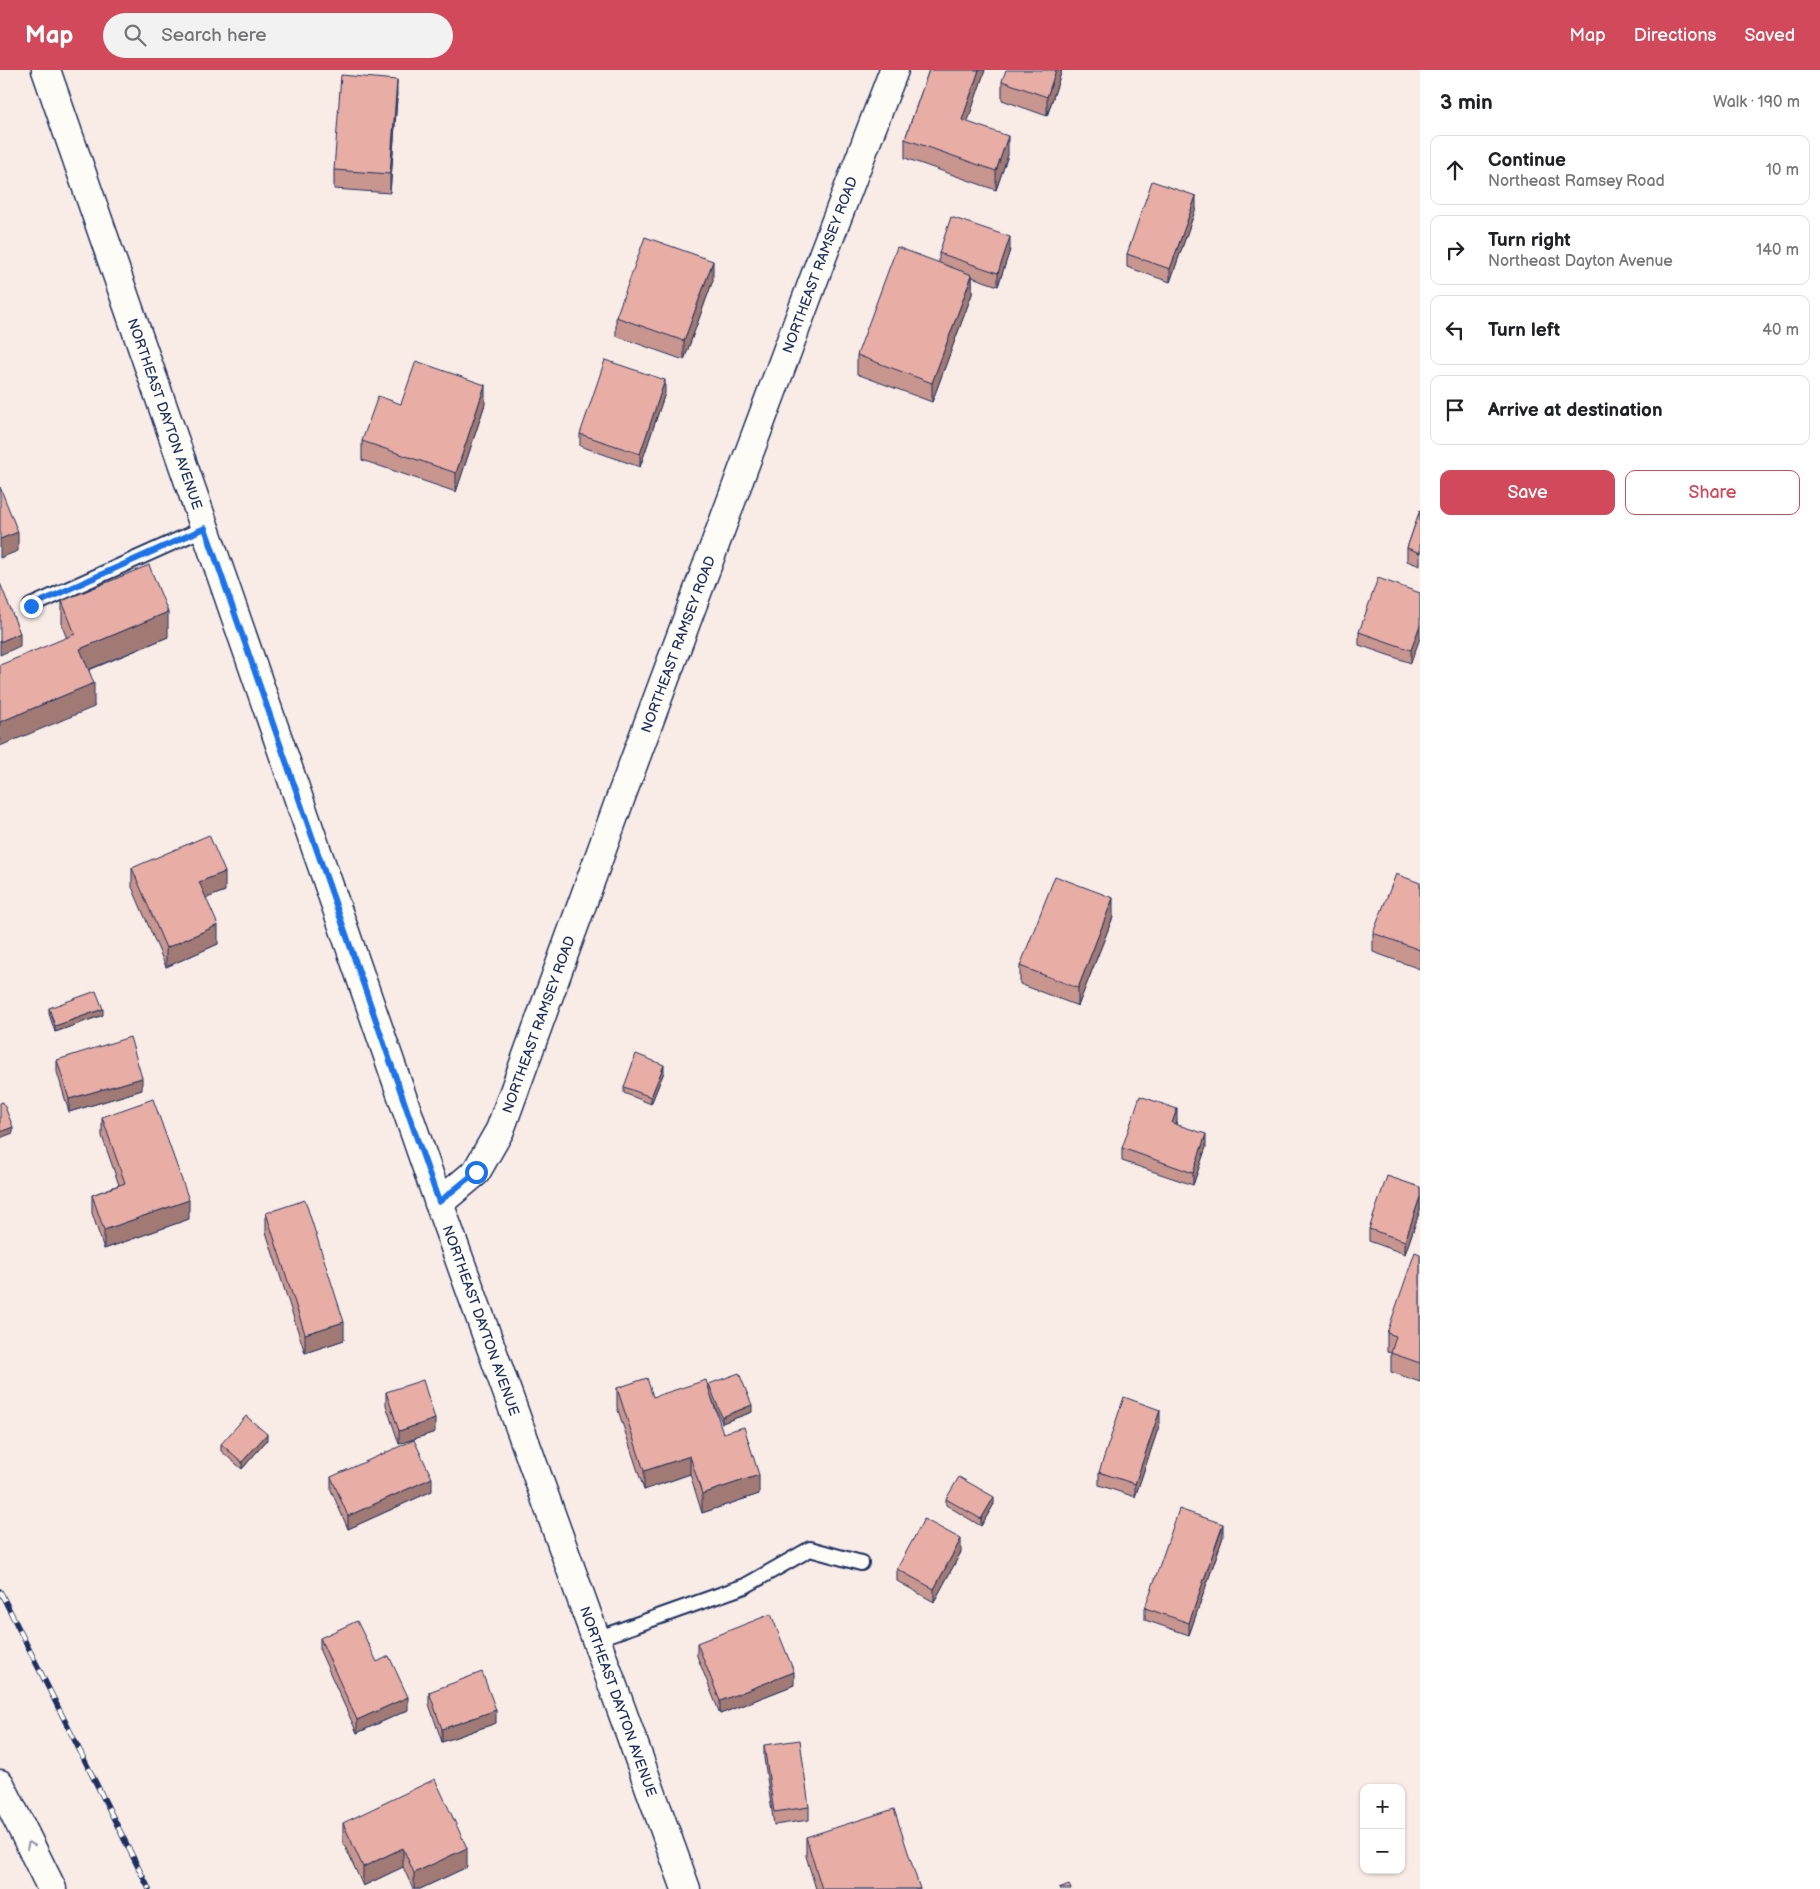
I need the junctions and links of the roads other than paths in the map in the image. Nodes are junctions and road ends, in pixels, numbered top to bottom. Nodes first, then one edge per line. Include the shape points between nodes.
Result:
1 (46, 70) edge
2 (894, 70) edge
3 (205, 528) junction
4 (31, 606) dead end
5 (439, 1202) junction
6 (861, 1563) dead end
7 (596, 1639) junction
8 (0, 1784) edge
9 (52, 1889) edge
10 (686, 1889) edge

1 - 3 street, NORTHEAST DAYTON AVENUE
2 - 5 street, NORTHEAST RAMSEY ROAD via 622,794 500,1130 476,1172
3 - 4 lane
3 - 5 street, NORTHEAST DAYTON AVENUE
5 - 7 street, NORTHEAST DAYTON AVENUE
6 - 7 lane via 810,1549 745,1586
7 - 10 street, NORTHEAST DAYTON AVENUE
9 -> 8 street

